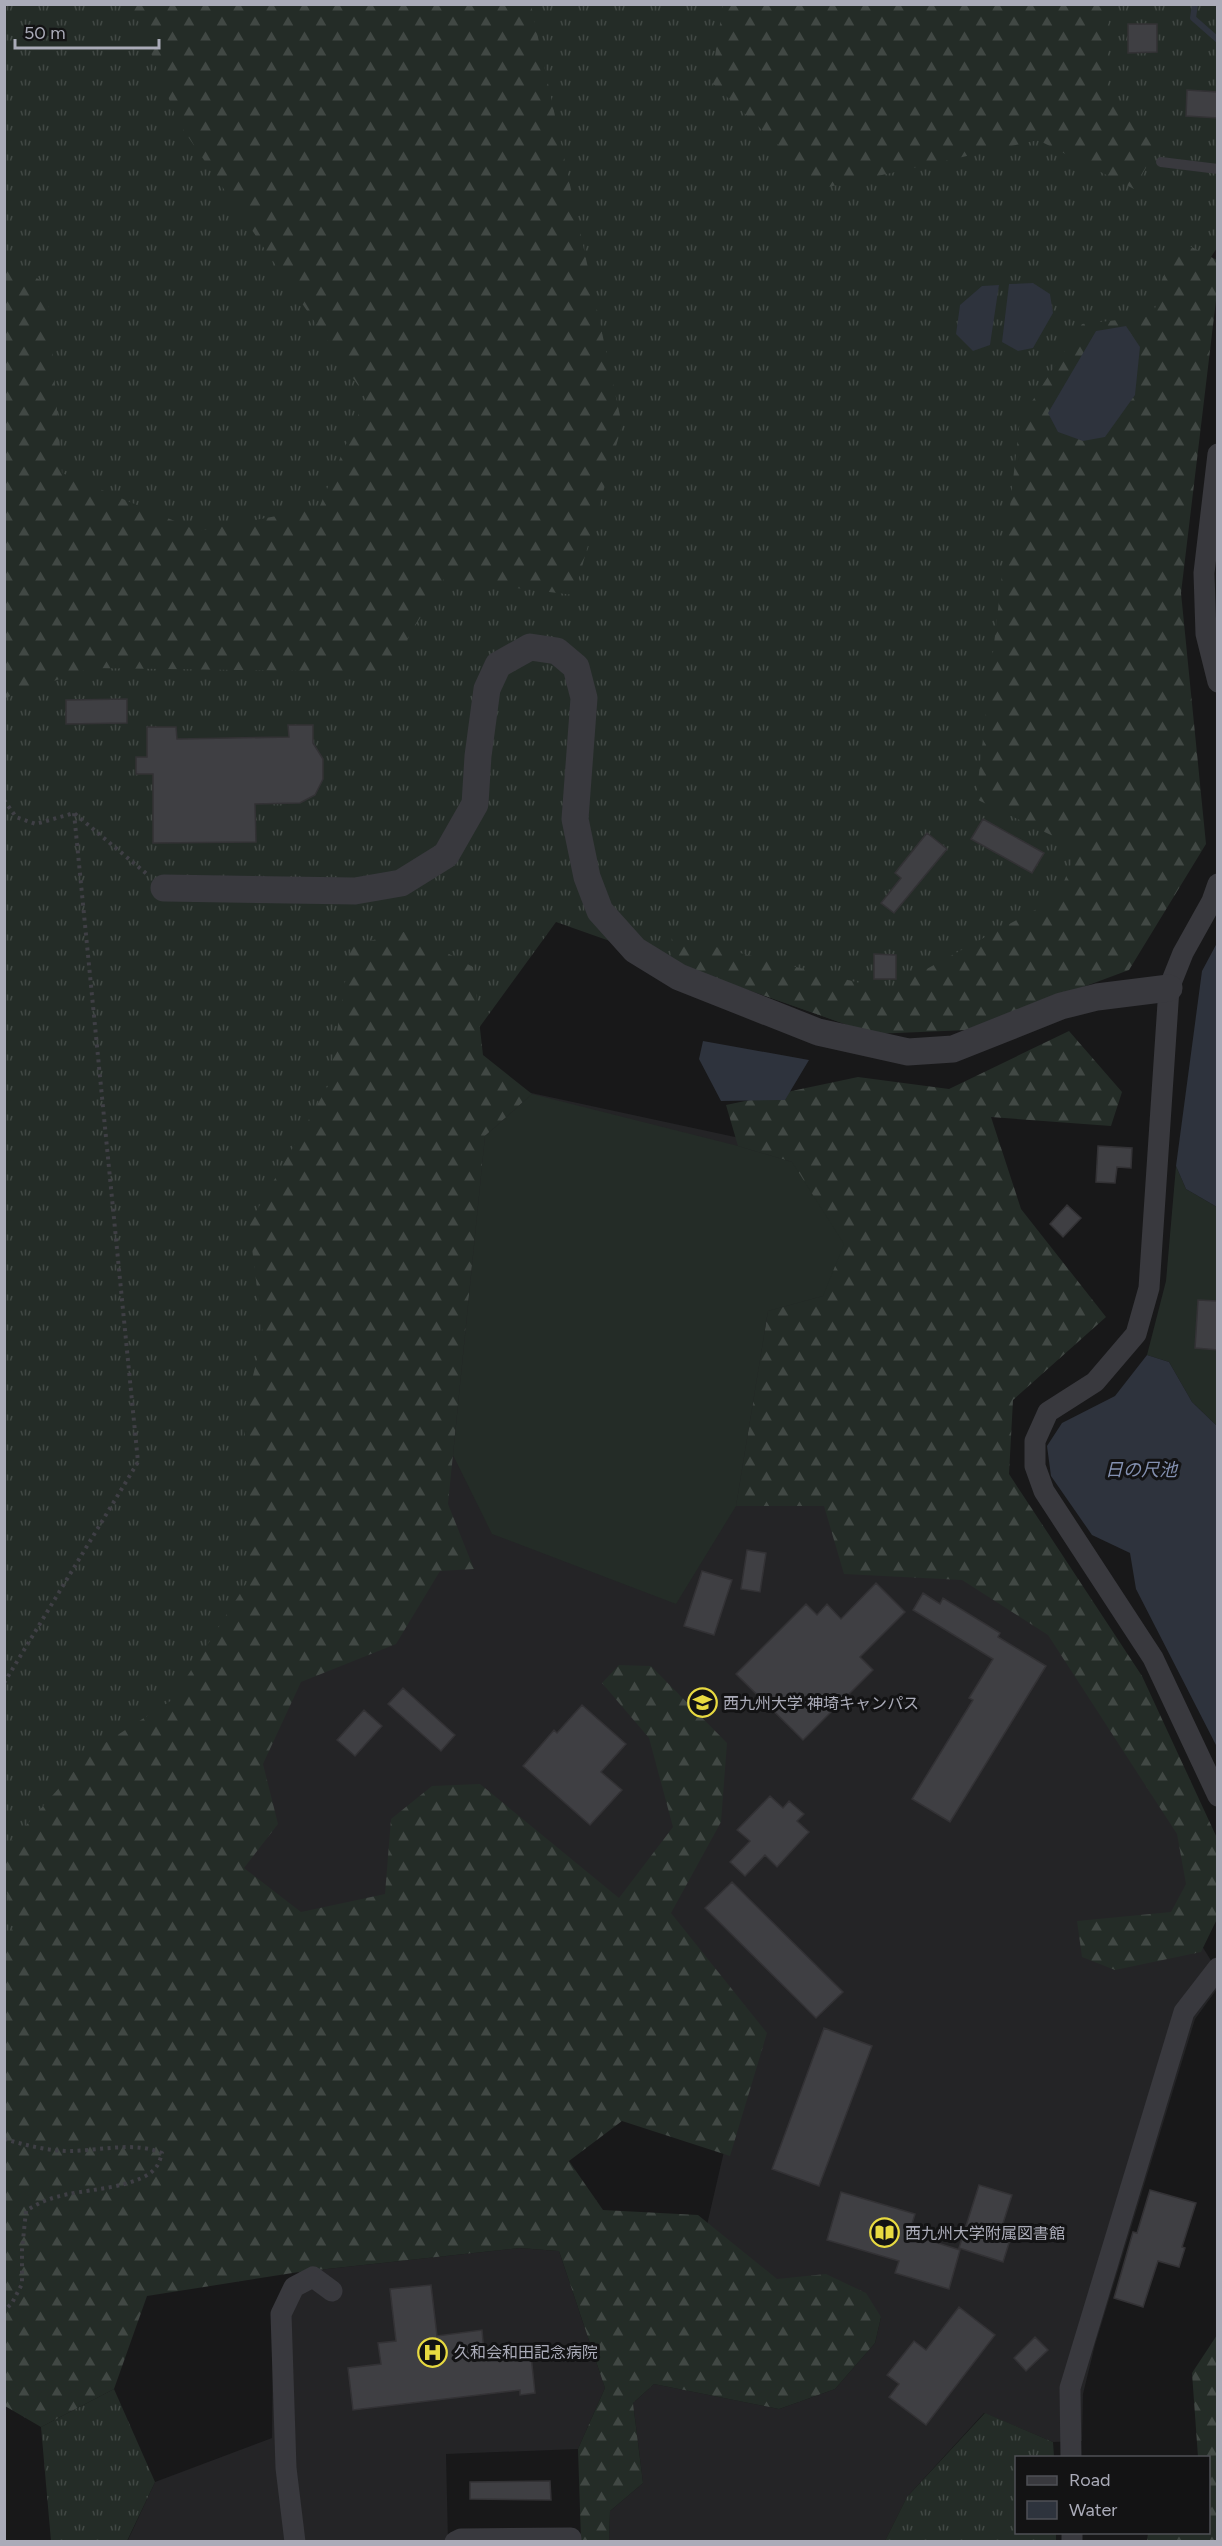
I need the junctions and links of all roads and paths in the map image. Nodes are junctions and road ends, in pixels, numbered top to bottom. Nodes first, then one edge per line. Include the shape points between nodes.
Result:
1 (1161, 162) dead end
2 (1218, 169) edge
3 (1218, 454) edge
4 (1218, 682) edge
5 (4, 800) edge
6 (75, 813) junction
7 (1218, 884) edge
8 (164, 888) joint
9 (1169, 988) junction
10 (4, 1683) edge
11 (1218, 1796) edge
12 (1218, 1968) edge
13 (4, 2139) edge
14 (332, 2291) dead end
15 (4, 2311) edge
16 (1071, 2456) edge
17 (295, 2541) edge
18 (455, 2541) edge
19 (571, 2541) edge

1 - 2 lane
3 - 4 street via 1204,573 1206,634
5 - 6 path via 16,817 36,824
6 - 8 path
6 - 10 path via 138,1462
7 - 9 street
8 - 9 street via 355,891 401,883 446,855 475,804 487,689 498,665 530,647 557,651 576,667 584,698 575,819 587,877 600,911 635,950 679,977 818,1032 908,1052 953,1049 1097,997
9 - 11 street via 1149,1288 1136,1334 1095,1382 1048,1412 1035,1442 1035,1466 1044,1491 1153,1658
12 - 16 street via 1184,2012 1070,2388
13 - 15 path via 35,2148 68,2151 150,2148 162,2153 156,2168 136,2180 59,2196 38,2202 26,2211 22,2284
14 - 17 street via 313,2277 294,2287 280,2314 286,2468
18 - 19 street

